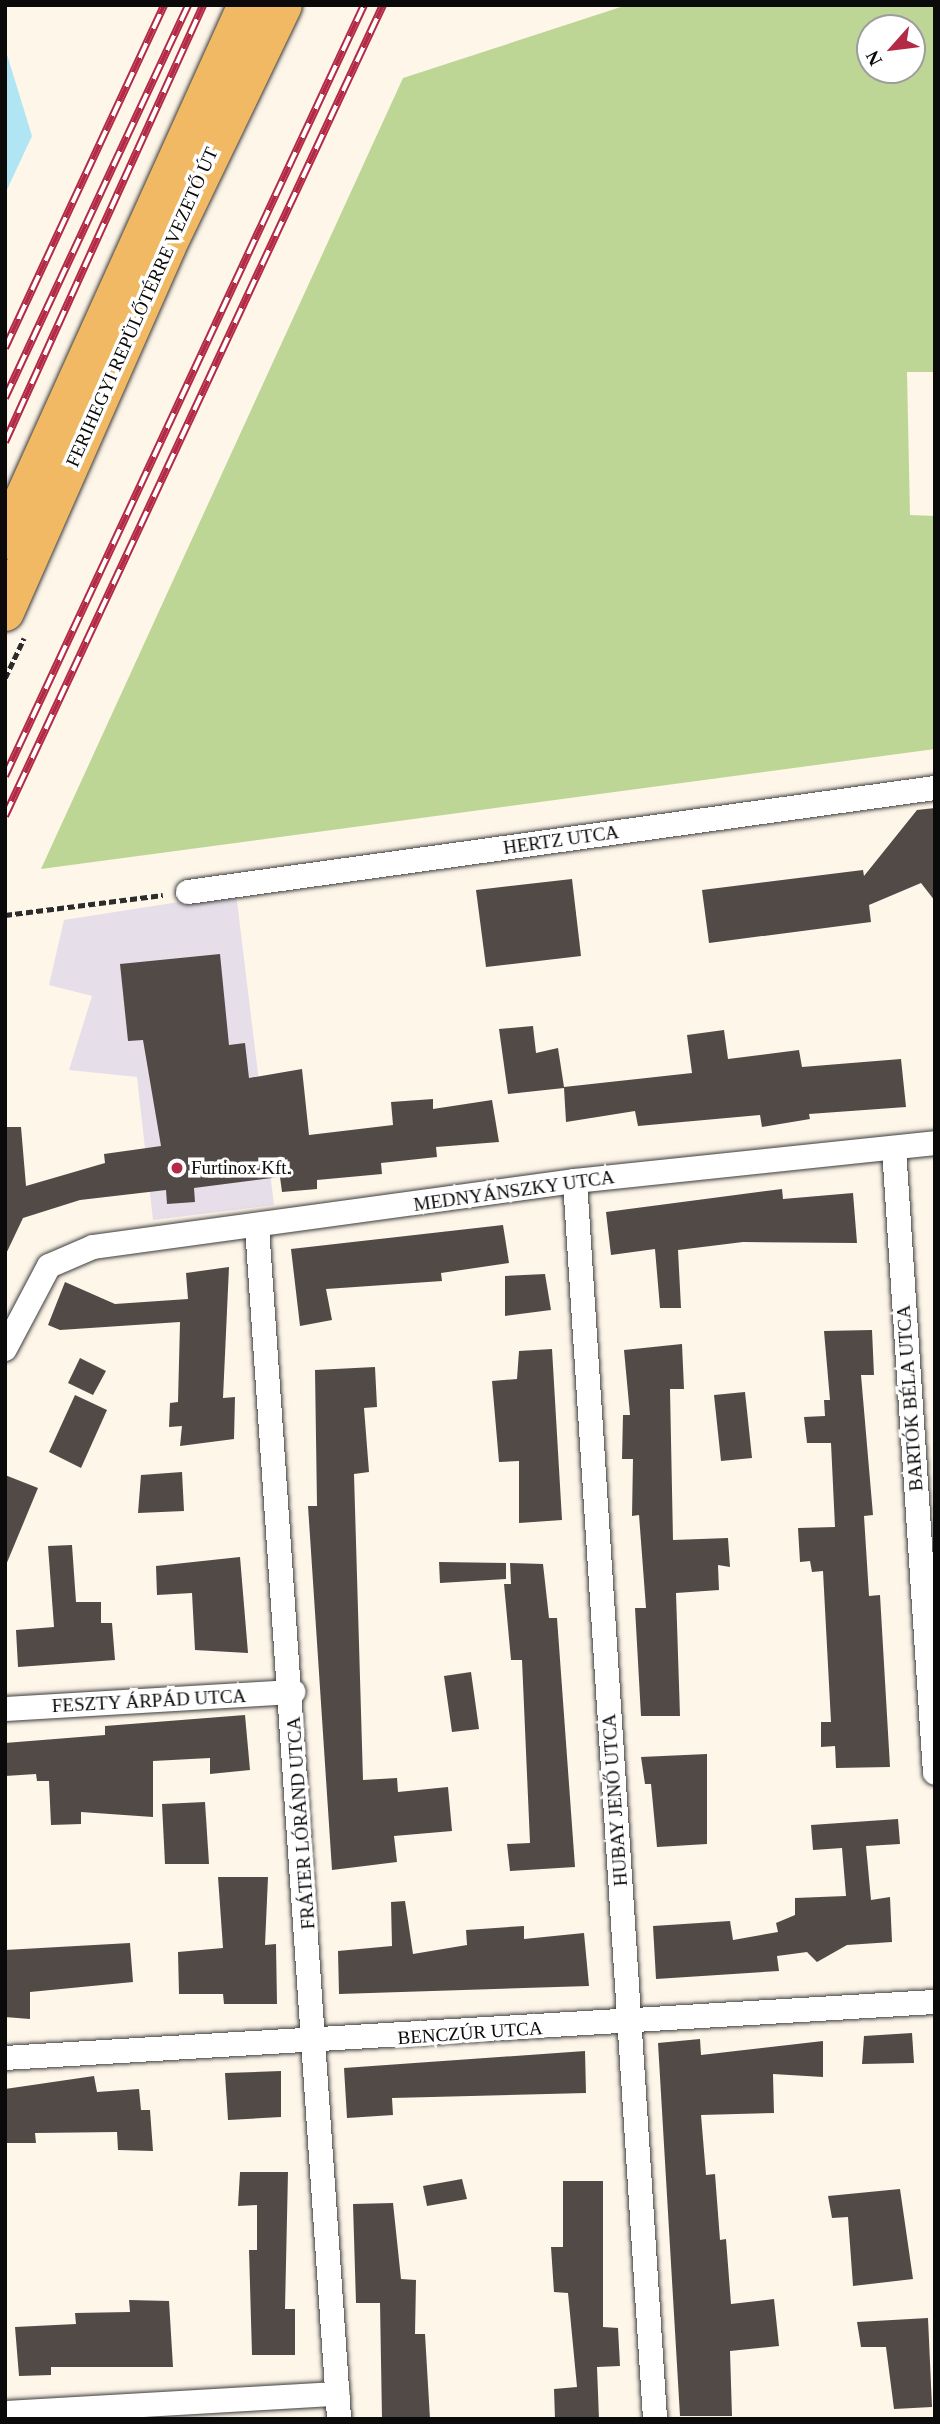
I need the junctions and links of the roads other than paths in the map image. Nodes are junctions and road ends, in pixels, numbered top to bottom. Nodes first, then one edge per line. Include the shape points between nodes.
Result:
1 (247, 5) edge
2 (283, 5) edge
3 (5, 540) edge
4 (5, 611) edge
5 (935, 788) edge
6 (188, 892) road end
7 (935, 1143) edge
8 (894, 1148) junction
9 (575, 1181) junction
10 (257, 1227) junction
11 (5, 1349) edge
12 (293, 1692) junction
13 (5, 1709) edge
14 (935, 1773) edge
15 (935, 2002) edge
16 (629, 2022) junction
17 (314, 2043) junction
18 (5, 2058) edge
19 (337, 2394) junction
20 (5, 2413) edge
21 (338, 2419) edge
22 (655, 2419) edge

1 - 3 main road, FERIHEGYI REPÜLŐTÉRRE VEZETŐ ÚT
2 - 4 main road, FERIHEGYI REPÜLŐTÉRRE VEZETŐ ÚT via 167,246
5 - 6 street, HERTZ UTCA
7 - 8 street, MEDNYÁNSZKY UTCA
8 - 9 street, MEDNYÁNSZKY UTCA
8 - 14 street, BARTÓK BÉLA UTCA
9 - 10 street, MEDNYÁNSZKY UTCA
9 - 16 street, HUBAY JENŐ UTCA
10 - 11 street, MEDNYÁNSZKY UTCA via 93,1247 49,1266
10 - 12 street, FRÁTER LÓRÁND UTCA
12 - 13 street, FESZTY ÁRPÁD UTCA
12 - 17 street, FRÁTER LÓRÁND UTCA
15 - 16 street, BENCZÚR UTCA
16 - 17 street, BENCZÚR UTCA
16 - 22 street, HUBAY JENŐ UTCA
17 - 18 street, BENCZÚR UTCA
17 - 19 street, FRÁTER LÓRÁND UTCA
19 - 20 street
19 - 21 street, FRÁTER LÓRÁND UTCA

